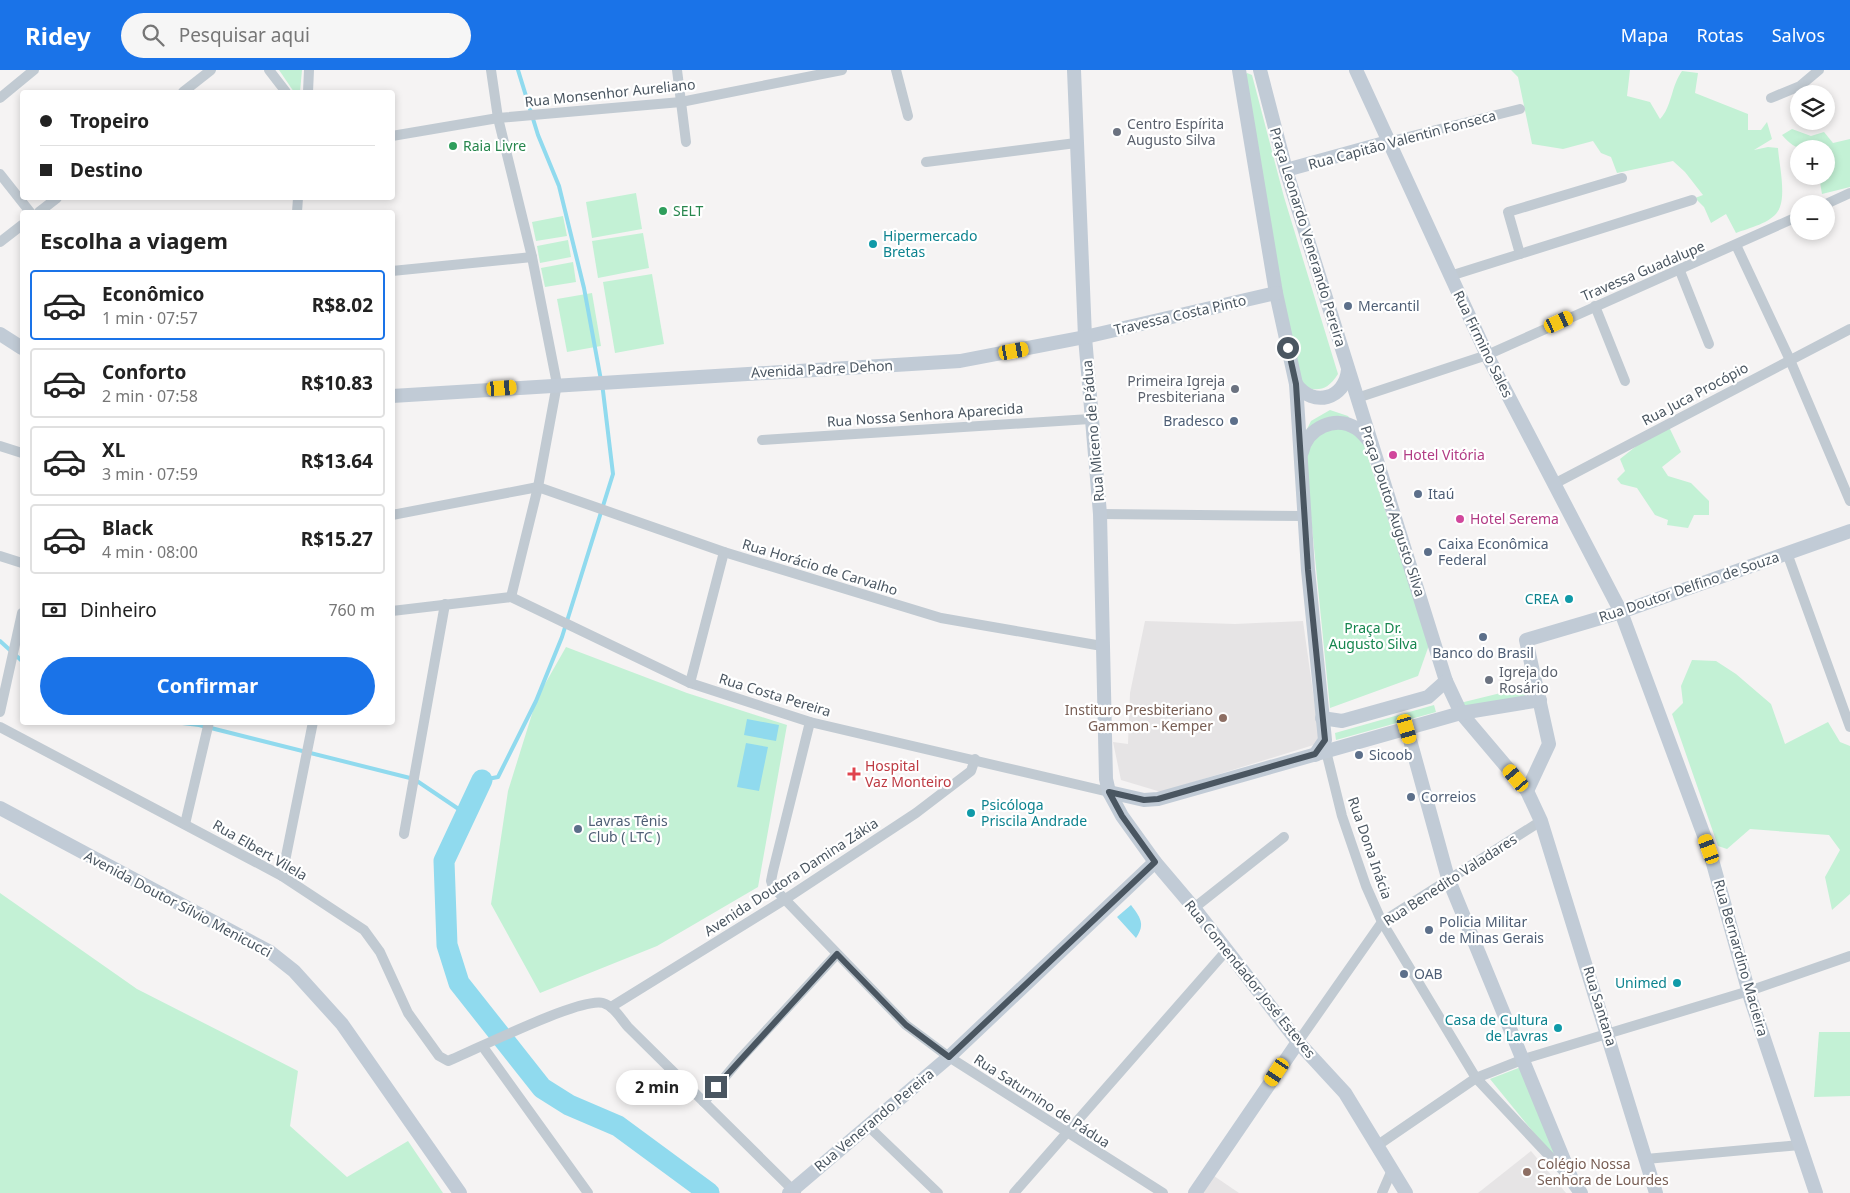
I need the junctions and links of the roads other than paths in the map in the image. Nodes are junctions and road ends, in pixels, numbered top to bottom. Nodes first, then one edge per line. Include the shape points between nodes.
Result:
1 (34, 70) edge
2 (210, 70) edge
3 (268, 70) edge
4 (309, 70) edge
5 (491, 70) edge
6 (677, 70) edge
7 (842, 70) edge
8 (896, 70) edge
9 (1074, 70) edge
10 (1356, 70) edge
11 (1819, 70) edge
12 (1261, 73) edge
13 (1241, 76) edge
14 (186, 90) edge
15 (284, 90) edge
16 (308, 90) edge
17 (0, 98) edge
18 (1771, 98) dead end
19 (681, 102) junction
20 (1520, 109) dead end
21 (908, 116) dead end
22 (498, 118) junction
23 (395, 135) edge
24 (686, 142) dead end
25 (1388, 142) junction
26 (1076, 143) junction
27 (926, 162) dead end
28 (1286, 170) junction
29 (0, 174) edge
30 (1622, 178) dead end
31 (1850, 193) edge
32 (20, 199) edge
33 (21, 200) edge
34 (55, 200) edge
35 (1692, 200) dead end
36 (1835, 200) edge
37 (28, 210) edge
38 (43, 210) edge
39 (1790, 220) edge
40 (20, 227) edge
41 (0, 242) edge
42 (1736, 245) junction
43 (1520, 254) junction
44 (532, 257) junction
45 (395, 271) edge
46 (1680, 271) junction
47 (1450, 276) junction
48 (1276, 293) junction
49 (1595, 306) junction
50 (1850, 329) edge
51 (0, 334) edge
52 (1085, 337) junction
53 (1709, 344) dead end
54 (20, 347) edge
55 (1487, 355) junction
56 (1790, 360) junction
57 (1348, 369) junction
58 (1625, 381) dead end
59 (557, 384) junction
60 (1296, 384) junction
61 (395, 396) edge
62 (1357, 398) junction
63 (1090, 419) junction
64 (762, 440) dead end
65 (1372, 445) junction
66 (0, 446) edge
67 (20, 452) edge
68 (1302, 456) junction
69 (1554, 484) junction
70 (538, 487) junction
71 (1850, 501) edge
72 (395, 514) edge
73 (1100, 514) junction
74 (1303, 516) junction
75 (1850, 532) edge
76 (724, 552) junction
77 (1787, 553) junction
78 (0, 556) edge
79 (20, 562) edge
80 (511, 598) junction
81 (446, 604) junction
82 (395, 611) edge
83 (1620, 612) junction
84 (20, 622) edge
85 (1102, 646) junction
86 (1446, 681) junction
87 (690, 683) junction
88 (1540, 700) junction
89 (0, 712) edge
90 (1461, 712) junction
91 (1322, 718) junction
92 (810, 722) junction
93 (208, 725) edge
94 (312, 725) edge
95 (1850, 727) edge
96 (0, 728) edge
97 (1407, 729) junction
98 (1326, 748) junction
99 (975, 759) junction
100 (1527, 791) junction
101 (1109, 792) junction
102 (0, 808) edge
103 (1541, 820) junction
104 (185, 824) junction
105 (404, 834) dead end
106 (1284, 837) dead end
107 (1155, 862) junction
108 (282, 876) junction
109 (1448, 878) junction
110 (784, 900) junction
111 (1194, 908) junction
112 (1382, 922) junction
113 (1227, 950) junction
114 (837, 954) junction
115 (1850, 956) edge
116 (1749, 991) junction
117 (611, 1007) junction
118 (1608, 1035) junction
119 (1298, 1042) junction
120 (483, 1047) junction
121 (949, 1057) junction
122 (1524, 1059) junction
123 (1476, 1078) junction
124 (704, 1102) junction
125 (867, 1125) junction
126 (1065, 1133) junction
127 (1378, 1145) junction
128 (1800, 1145) junction
129 (1646, 1160) junction
130 (1392, 1170) junction
131 (1577, 1187) edge
132 (792, 1192) edge
133 (460, 1193) edge
134 (588, 1193) edge
135 (938, 1193) edge
136 (1014, 1193) edge
137 (1163, 1193) edge
138 (1195, 1193) edge
139 (1382, 1193) edge
140 (1406, 1193) edge
141 (1656, 1193) edge
142 (1816, 1193) edge

1 - 17 street
2 - 14 street
3 - 15 street
4 - 16 street
5 - 22 street
6 - 19 street
7 - 19 street, Rua Monsenhor Aureliano
8 - 21 street
9 - 26 main road, Rua Miceno de Pádua
10 - 25 main road, Rua Firmino Sales
11 - 18 street via 1800,86
12 - 13 main road via 1248,72
12 - 28 main road, Praça Leonardo Venerando Pereira
13 - 48 main road, Praça Leonardo Venerando Pereira
19 - 22 street, Rua Monsenhor Aureliano
19 - 24 street
20 - 25 street, Rua Capitão Valentin Fonseca
22 - 23 street, Rua Monsenhor Aureliano
22 - 44 street
25 - 28 main road, Rua Capitão Valentin Fonseca
25 - 47 main road, Rua Firmino Sales
26 - 27 street
26 - 52 main road, Rua Miceno de Pádua
28 - 57 main road, Praça Leonardo Venerando Pereira
29 - 32 street
30 - 43 street via 1508,212
31 - 36 street
33 - 37 street
34 - 38 street
35 - 43 street
39 - 42 street, Travessa Guadalupe
40 - 41 street
42 - 46 street, Travessa Guadalupe
42 - 56 street
43 - 47 street
44 - 45 street
44 - 59 street
46 - 49 street, Travessa Guadalupe
46 - 53 street
47 - 55 main road, Rua Firmino Sales
48 - 52 main road, Travessa Costa Pinto
48 - 60 main road, Praça Leonardo Venerando Pereira
49 - 55 street, Travessa Guadalupe
49 - 58 street
50 - 56 street, Rua Juca Procópio
51 - 54 main road
52 - 59 main road, Avenida Padre Dehon via 960,361
52 - 63 main road, Rua Miceno de Pádua
55 - 62 street, Travessa Guadalupe
55 - 69 main road, Rua Firmino Sales
56 - 69 street, Rua Juca Procópio
56 - 71 street
57 - 60 main road via 1345,384 1328,398 1313,398
57 - 62 main road, Praça Leonardo Venerando Pereira
59 - 61 main road, Avenida Padre Dehon
59 - 70 street
60 - 68 main road
62 - 65 main road, Praça Doutor Augusto Silva
63 - 64 street, Rua Nossa Senhora Aparecida
63 - 73 main road, Rua Miceno de Pádua
65 - 68 main road via 1356,428 1348,424 1330,424 1314,432 1303,447
65 - 86 main road, Praça Doutor Augusto Silva
66 - 67 street
68 - 74 main road
69 - 83 main road, Rua Firmino Sales
70 - 72 street
70 - 76 street, Rua Horácio de Carvalho
70 - 80 street
73 - 74 street
73 - 85 main road, Rua Miceno de Pádua
74 - 91 main road
75 - 77 main road, Rua Doutor Delfino de Souza
76 - 85 street, Rua Horácio de Carvalho via 941,618
76 - 87 street
77 - 83 main road, Rua Doutor Delfino de Souza
77 - 95 street
78 - 79 street
80 - 81 street
80 - 87 street, Rua Costa Pereira
81 - 82 street
81 - 105 street
83 - 88 main road, Rua Doutor Delfino de Souza via 1526,640
83 - 116 main road, Rua Bernardino Macieira via 1709,849
84 - 89 street
85 - 101 main road, Rua Miceno de Pádua
86 - 90 main road, Praça Doutor Augusto Silva
86 - 91 main road via 1428,697 1342,721
87 - 92 street, Rua Costa Pereira
88 - 90 main road
88 - 100 main road via 1549,744
90 - 97 main road
90 - 100 main road, Praça Doutor Augusto Silva
91 - 98 main road
92 - 99 street, Rua Costa Pereira
92 - 110 street, Rua Saturnino de Pádua via 771,881
93 - 104 street
94 - 108 street
96 - 104 street, Rua Elbert Vilela
97 - 98 main road
97 - 109 main road
98 - 101 main road via 1158,799 1144,800
98 - 112 street, Rua Dona Inácia via 1342,816
99 - 101 street, Rua Costa Pereira
99 - 110 street, Avenida Doutora Damina Zákia via 971,771 916,814
100 - 103 main road, Rua Santana
101 - 107 main road, Rua Comendador José Esteves
102 - 133 main road, Avenida Doutor Sílvio Menicucci via 270,952 294,970 342,1024
103 - 109 street, Rua Benedito Valadares
103 - 118 main road, Rua Santana
104 - 108 street, Rua Elbert Vilela
106 - 111 street
107 - 111 main road, Rua Comendador José Esteves
107 - 121 main road, Rua Venerando Pereira
108 - 120 street, Rua Elbert Vilela via 364,930 380,952 408,1013 438,1056 448,1061
109 - 112 street, Rua Benedito Valadares
109 - 122 main road
110 - 114 street, Rua Saturnino de Pádua
110 - 117 street, Avenida Doutora Damina Zákia
111 - 113 main road, Rua Comendador José Esteves
112 - 119 street, Rua Benedito Valadares
112 - 123 street, Rua Dona Inácia
113 - 119 main road, Rua Comendador José Esteves
113 - 126 street
114 - 121 street, Rua Saturnino de Pádua via 906,1025
114 - 124 street
115 - 116 street
116 - 118 street
116 - 128 main road, Rua Bernardino Macieira
117 - 120 street via 603,1003 588,1004 510,1032
117 - 124 street
118 - 122 street
118 - 129 main road, Rua Santana
119 - 127 main road, Rua Comendador José Esteves via 1345,1093
119 - 138 main road, Rua Benedito Valadares
120 - 134 street
121 - 125 main road, Rua Venerando Pereira
121 - 126 street, Rua Saturnino de Pádua
122 - 123 street
122 - 131 main road
123 - 127 street
123 - 131 street, Rua Dona Inácia
124 - 132 street
125 - 132 main road, Rua Venerando Pereira
125 - 135 street
126 - 136 street
126 - 137 street, Rua Saturnino de Pádua
127 - 130 main road, Rua Comendador José Esteves
128 - 129 street
128 - 142 main road, Rua Bernardino Macieira
129 - 141 main road, Rua Santana
130 - 139 street
130 - 140 main road, Rua Comendador José Esteves

